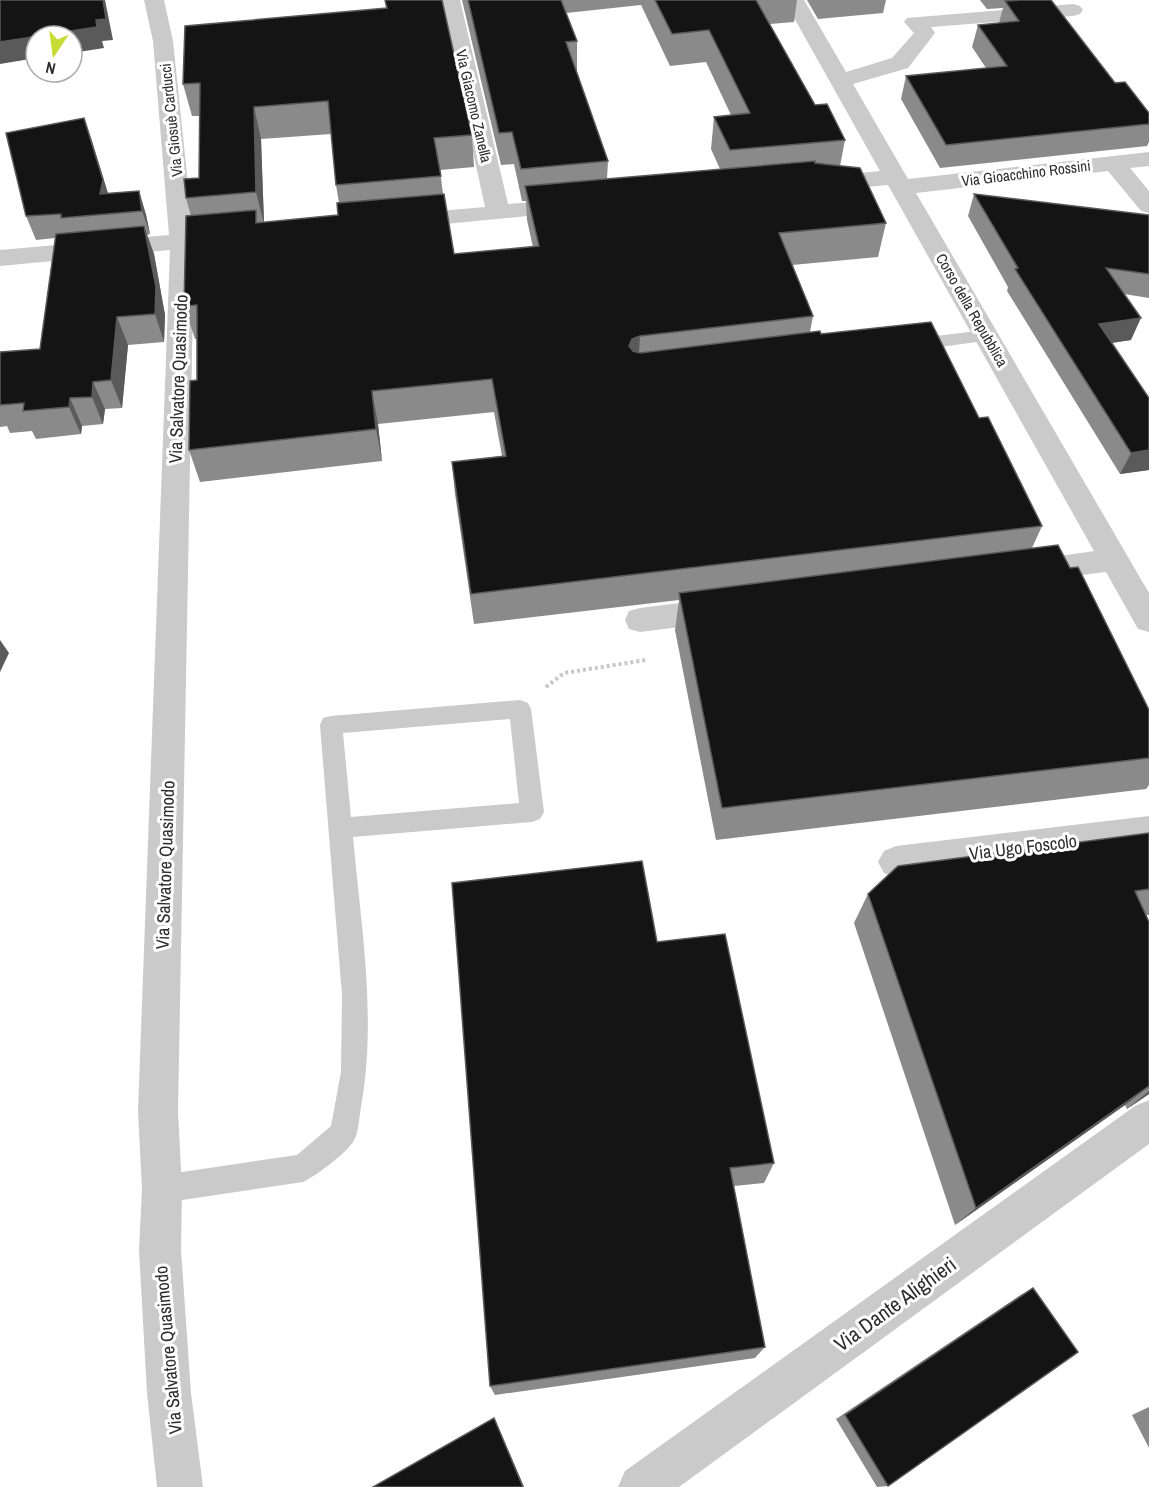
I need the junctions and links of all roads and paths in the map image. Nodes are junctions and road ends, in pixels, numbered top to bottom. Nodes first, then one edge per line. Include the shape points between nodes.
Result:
1 (154, 0) edge
2 (450, 0) edge
3 (794, 0) edge
4 (910, 0) edge
5 (1073, 10) dead end
6 (914, 22) junction
7 (839, 81) junction
8 (1149, 159) edge
9 (1114, 163) junction
10 (899, 182) junction
11 (801, 185) edge
12 (591, 204) edge
13 (1149, 206) edge
14 (498, 213) junction
15 (381, 223) edge
16 (229, 237) edge
17 (182, 241) junction
18 (0, 258) edge
19 (986, 336) junction
20 (894, 347) edge
21 (1115, 560) junction
22 (996, 575) edge
23 (747, 606) edge
24 (1147, 612) edge
25 (640, 620) dead end
26 (650, 660) dead end
27 (564, 673) dead end
28 (341, 828) junction
29 (1149, 831) edge
30 (896, 862) dead end
31 (1149, 1120) edge
32 (162, 1189) junction
33 (180, 1487) edge
34 (641, 1487) edge

1 - 17 street, Via Giosuè Carducci via 163,41
2 - 14 street, Via Giacomo Zanella
3 - 7 street, Corso della Repubblica
4 - 6 street
5 - 6 street
6 - 7 street via 925,33 900,63
7 - 10 street, Corso della Repubblica
8 - 9 street, Via Gioacchino Rossini
9 - 10 street, Via Gioacchino Rossini
9 - 13 street
10 - 11 street, Via Gioacchino Rossini
10 - 19 street, Corso della Repubblica
12 - 14 street
14 - 15 street
16 - 17 street
17 - 18 street
17 - 32 street, Via Salvatore Quasimodo via 158,1111
19 - 20 lane
19 - 21 street, Corso della Repubblica
21 - 22 street
21 - 24 street, Corso della Repubblica
23 - 25 street
26 - 27 path
28 - 28 lane via 331,725 520,709 531,812
28 - 32 lane via 356,995 354,1072 343,1133 303,1168
29 - 30 street, Via Ugo Foscolo
31 - 34 street, Via Dante Alighieri
32 - 33 street, Via Salvatore Quasimodo via 160,1260

